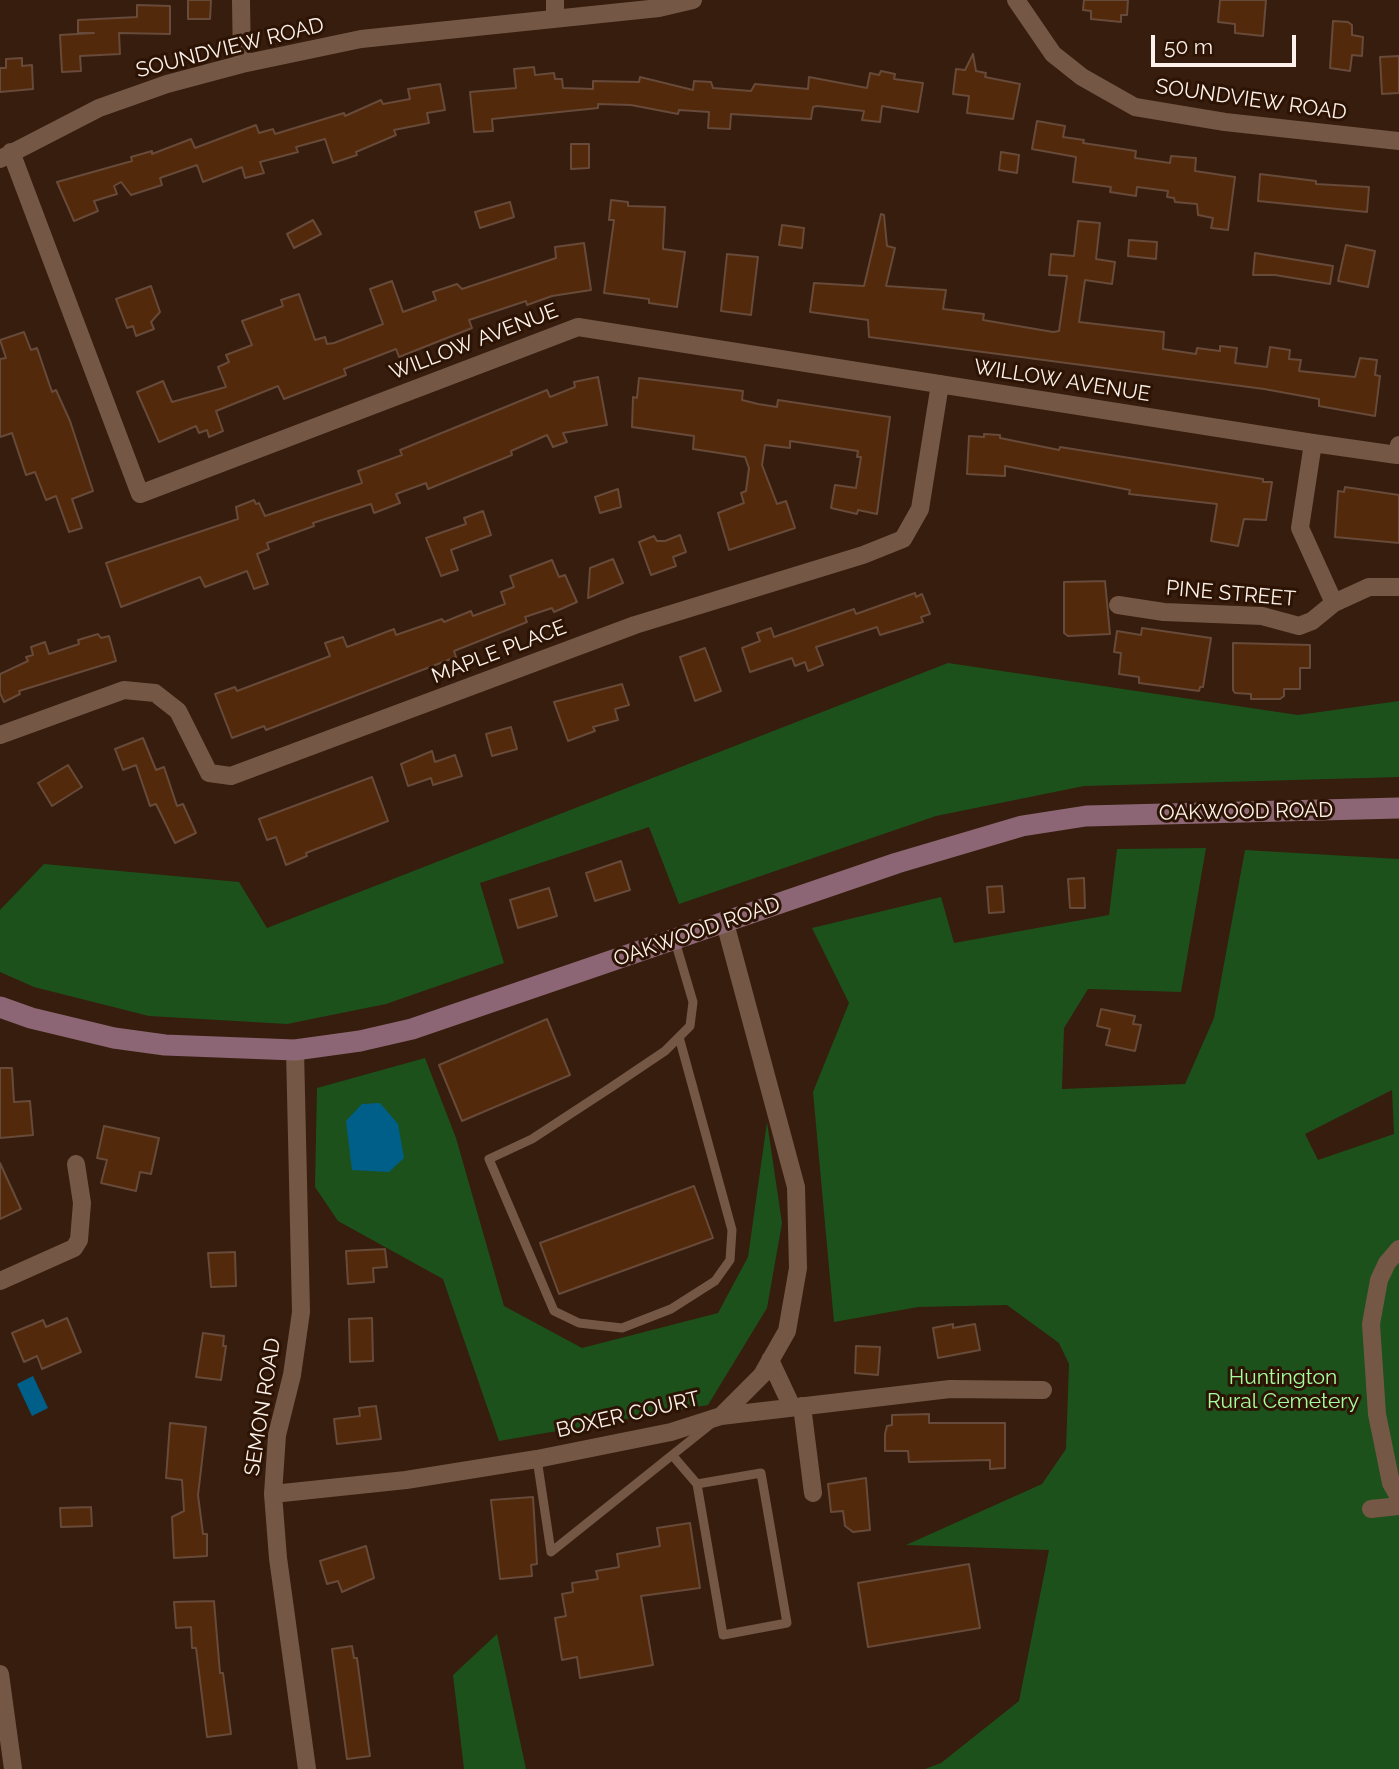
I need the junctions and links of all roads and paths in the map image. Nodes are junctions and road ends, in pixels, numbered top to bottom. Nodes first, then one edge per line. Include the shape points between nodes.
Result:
1 (241, 0) edge
2 (555, 0) edge
3 (693, 0) edge
4 (1016, 0) edge
5 (555, 19) junction
6 (242, 64) junction
7 (1399, 141) edge
8 (6, 156) edge
9 (940, 384) junction
10 (1313, 443) junction
11 (1399, 445) edge
12 (1399, 587) edge
13 (1334, 603) junction
14 (1118, 605) dead end
15 (0, 736) edge
16 (1399, 808) edge
17 (725, 923) junction
18 (675, 941) junction
19 (0, 1007) edge
20 (679, 1037) junction
21 (295, 1050) junction
22 (76, 1164) dead end
23 (1399, 1249) edge
24 (0, 1281) edge
25 (770, 1360) junction
26 (1043, 1390) dead end
27 (797, 1406) junction
28 (720, 1416) junction
29 (673, 1456) junction
30 (537, 1459) junction
31 (697, 1483) junction
32 (813, 1493) dead end
33 (273, 1494) junction
34 (1399, 1497) edge
35 (1399, 1506) edge
36 (1371, 1509) dead end
37 (0, 1674) edge
38 (13, 1769) edge
39 (307, 1769) edge

1 - 6 street
2 - 5 street
3 - 5 street, SOUNDVIEW ROAD
4 - 7 street, SOUNDVIEW ROAD via 1053,54 1082,77 1135,107
5 - 6 street, SOUNDVIEW ROAD via 361,39
6 - 8 street, SOUNDVIEW ROAD via 99,108
8 - 9 street, WILLOW AVENUE via 140,494 578,327
9 - 10 street, WILLOW AVENUE
9 - 15 street, MAPLE PLACE via 920,509 903,539 863,555 635,625 232,776 209,773 178,711 155,692 124,690
10 - 11 street, WILLOW AVENUE via 1398,455
10 - 13 street, PINE STREET via 1300,528
12 - 13 street, PINE STREET via 1369,587
13 - 14 street, PINE STREET via 1299,626 1262,616
16 - 17 main road, OAKWOOD ROAD via 1086,816 1022,826 958,843
17 - 18 main road, OAKWOOD ROAD
17 - 25 street, BOXER COURT via 796,1187 798,1268 787,1331
18 - 20 lane via 694,1002 690,1026
18 - 21 main road, OAKWOOD ROAD via 412,1029
19 - 21 main road, OAKWOOD ROAD via 114,1038
20 - 20 lane via 543,1131 489,1159 554,1311 579,1323 622,1328 671,1309 715,1281 730,1260 732,1230
21 - 33 street, SEMON ROAD via 301,1312 277,1435
22 - 24 street via 82,1203 79,1240 74,1248
23 - 34 street via 1379,1280 1371,1324 1377,1414 1391,1483
25 - 27 street
25 - 28 street, BOXER COURT via 762,1375
26 - 27 street via 950,1389
27 - 28 street
27 - 32 street
28 - 29 lane
28 - 30 street, BOXER COURT via 671,1432
29 - 30 lane via 551,1552
29 - 31 lane
30 - 33 street, BOXER COURT
31 - 31 lane via 761,1472 787,1623 723,1635
33 - 39 street, SEMON ROAD
35 - 36 street
37 - 38 street

